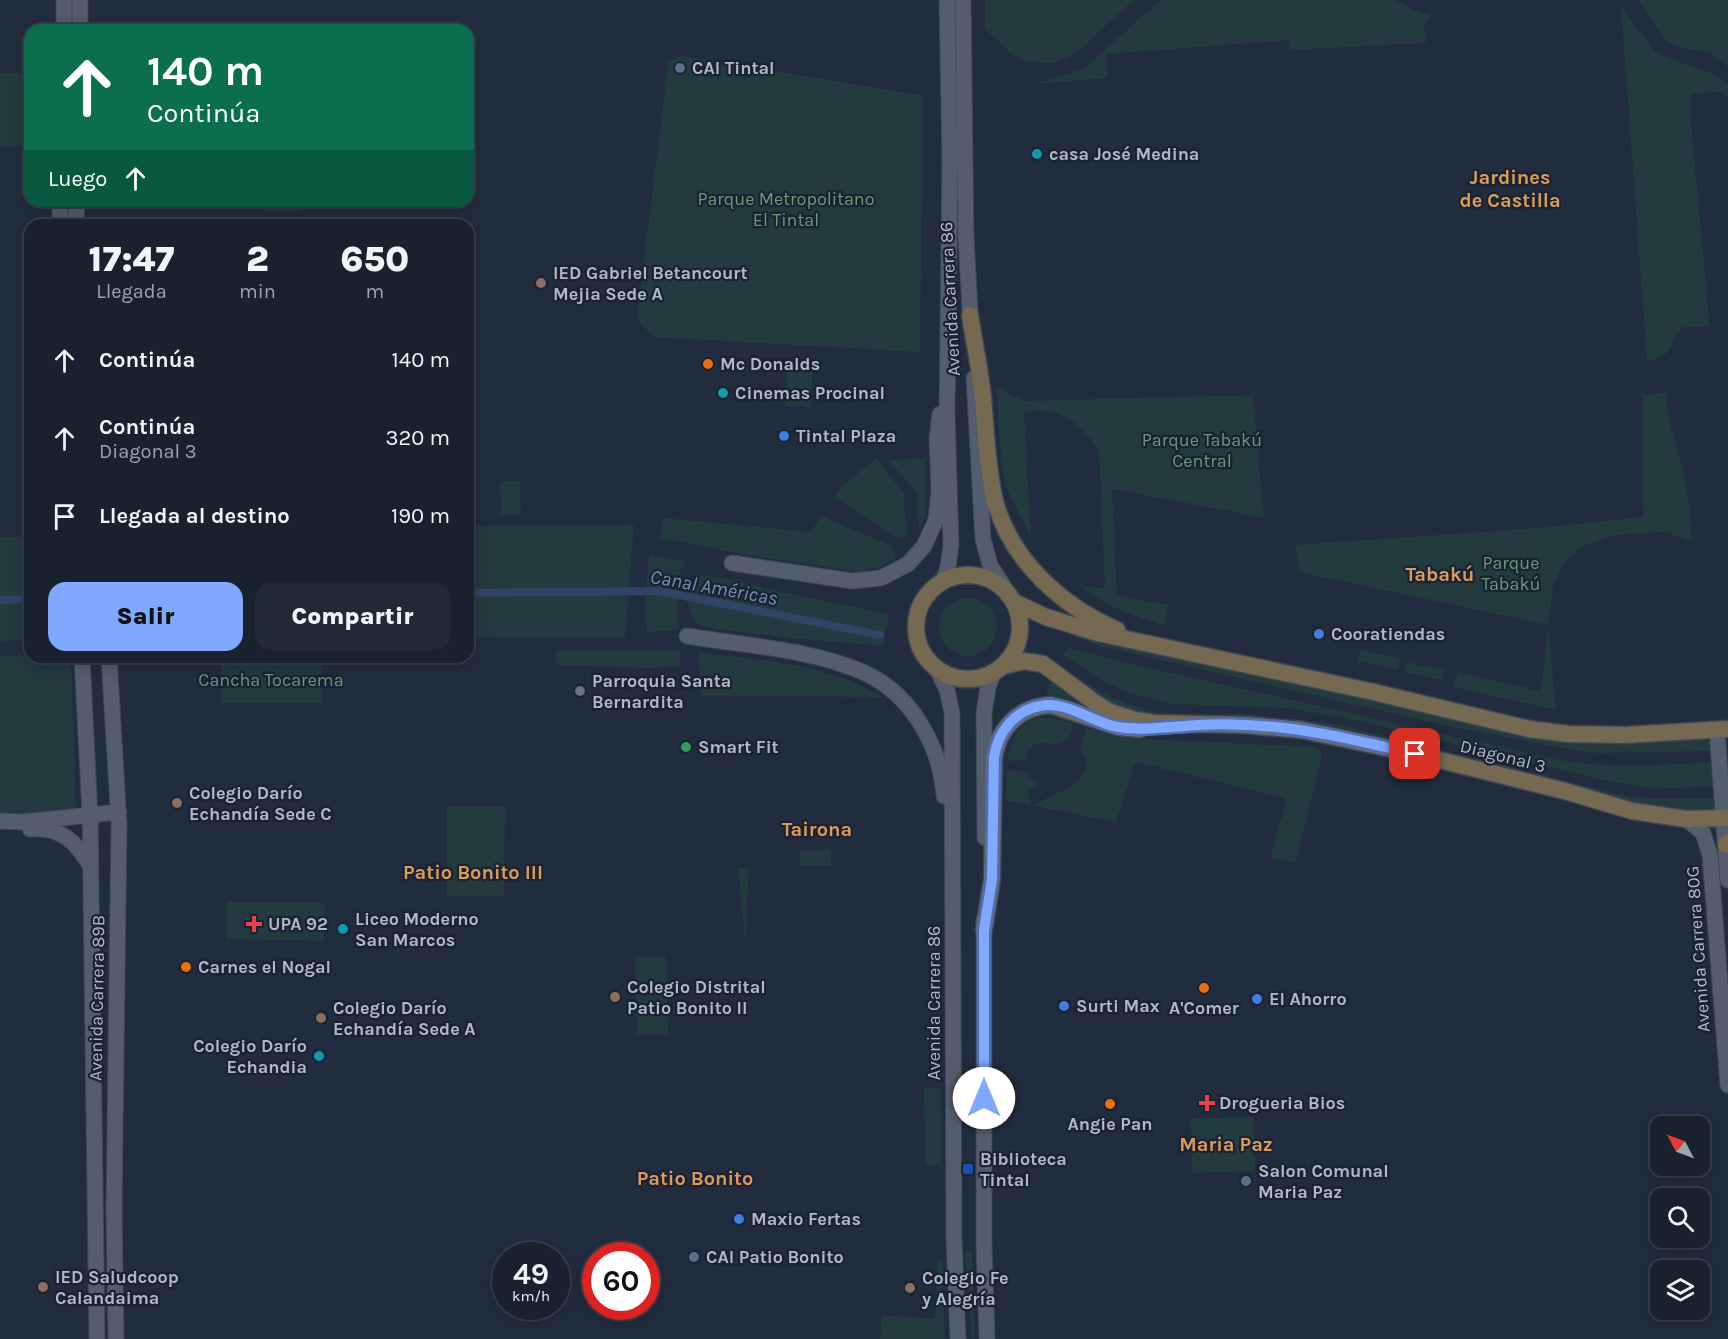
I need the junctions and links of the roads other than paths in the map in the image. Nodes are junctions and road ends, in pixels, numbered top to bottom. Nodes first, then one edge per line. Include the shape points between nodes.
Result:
1 (64, 0) edge
2 (80, 0) edge
3 (947, 0) edge
4 (963, 0) edge
5 (64, 24) edge
6 (80, 24) edge
7 (970, 315) junction
8 (948, 363) junction
9 (732, 562) dead end
10 (943, 581) junction
11 (1010, 596) junction
12 (687, 636) dead end
13 (1175, 649) junction
14 (82, 663) edge
15 (100, 663) edge
16 (109, 663) edge
17 (937, 669) junction
18 (998, 669) junction
19 (1189, 725) junction
20 (1723, 730) edge
21 (116, 774) junction
22 (119, 812) junction
23 (90, 815) junction
24 (1686, 819) junction
25 (1726, 819) edge
26 (0, 821) edge
27 (0, 831) edge
28 (1727, 844) edge
29 (91, 867) junction
30 (1728, 880) edge
31 (954, 925) junction
32 (984, 930) junction
33 (1728, 1082) edge
34 (97, 1339) edge
35 (116, 1339) edge
36 (958, 1339) edge
37 (987, 1339) edge

1 - 5 main road
2 - 6 main road
3 - 8 main road, Avenida Carrera 86
4 - 7 main road, Avenida Carrera 86
7 - 11 main road, Avenida Carrera 86 via 983,539 990,565
7 - 13 highway via 995,502 1022,557 1049,587 1084,613 1118,630
8 - 9 main road via 937,436 936,520 924,546 908,564 881,578 852,581
8 - 10 main road, Avenida Carrera 86 via 951,545
10 - 11 highway via 962,575 982,576
10 - 17 highway via 925,597 916,622 920,649
11 - 13 highway, Diagonal 3 via 1047,617 1098,633
11 - 18 highway via 1019,615 1020,629 1015,649
12 - 31 main road via 839,663 878,679 903,701 929,738 940,765
13 - 20 highway, Diagonal 3 via 1529,729 1624,735
14 - 23 main road, Avenida Carrera 89B
15 - 21 main road via 104,744
16 - 21 main road, Avenida Carrera 89B
17 - 18 highway via 959,679 983,677
17 - 31 main road, Avenida Carrera 86 via 952,713
18 - 19 highway, Diagonal 3 via 1024,661 1043,664 1094,702 1121,716
18 - 32 main road via 988,687 984,713
19 - 24 highway, Diagonal 3 via 1269,726 1334,735 1542,785 1619,808
19 - 32 highway via 1118,727 1051,705 1032,708 1011,721 999,739 994,757 992,879
20 - 25 main road, Avenida Carrera 80G
21 - 22 main road, Avenida Carrera 89B
22 - 23 main road
22 - 35 main road, Avenida Carrera 89B
23 - 26 main road
23 - 29 main road, Avenida Carrera 89B
24 - 25 highway, Diagonal 3
24 - 33 main road, Avenida Carrera 80G via 1703,833 1710,855
25 - 28 main road, Avenida Carrera 80G
27 - 29 main road via 57,832 75,845
28 - 30 main road, Avenida Carrera 80G
29 - 34 main road, Avenida Carrera 89B
31 - 36 main road, Avenida Carrera 86 via 954,1239
32 - 37 main road

